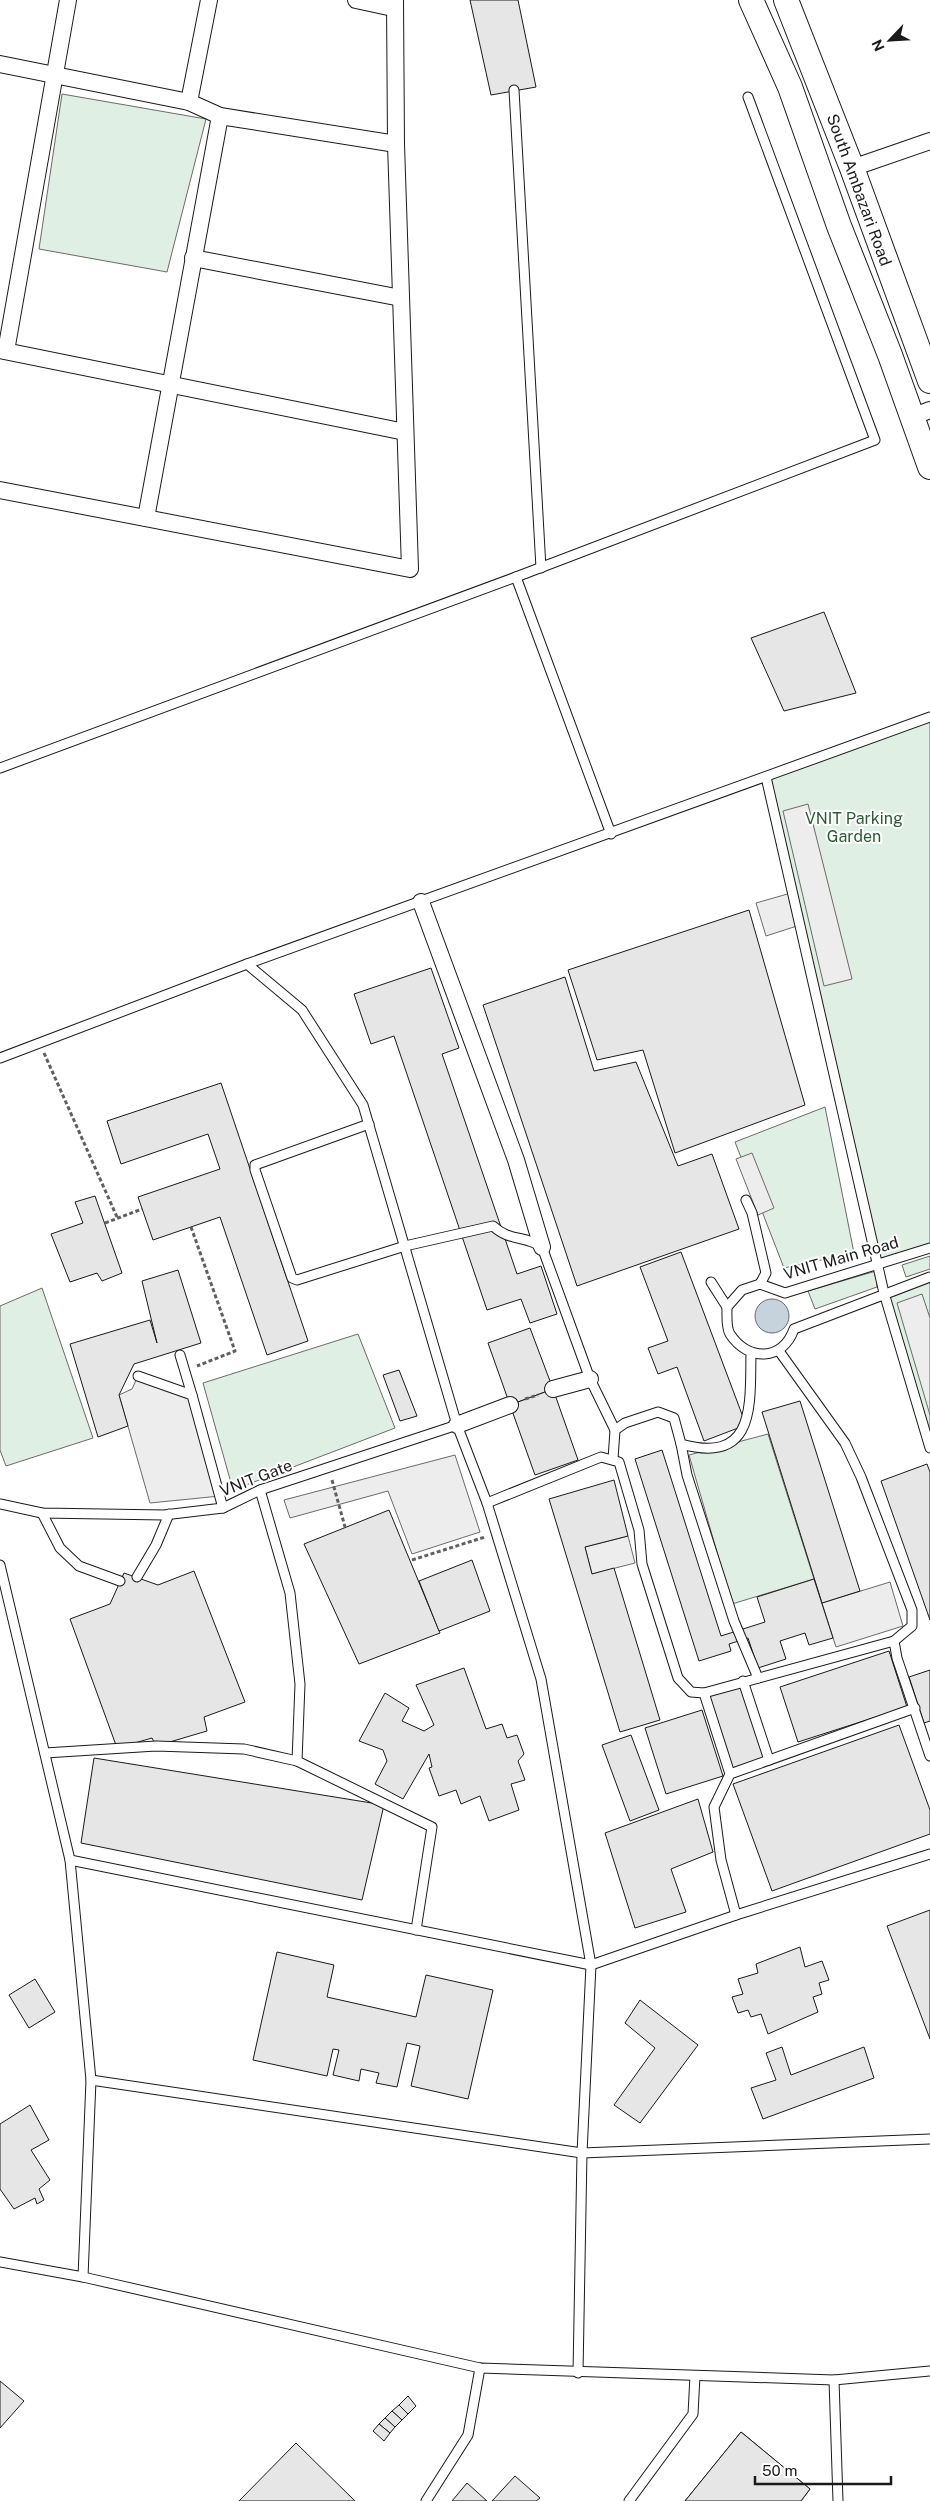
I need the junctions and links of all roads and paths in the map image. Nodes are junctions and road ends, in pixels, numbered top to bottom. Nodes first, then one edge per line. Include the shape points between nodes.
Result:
1 (68, 0) edge
2 (209, 0) edge
3 (356, 0) edge
4 (751, 0) edge
5 (786, 0) edge
6 (394, 4) edge
7 (0, 64) edge
8 (56, 75) junction
9 (514, 90) dead end
10 (748, 97) dead end
11 (189, 102) junction
12 (220, 116) junction
13 (930, 141) edge
14 (396, 144) junction
15 (852, 168) junction
16 (193, 258) junction
17 (400, 298) junction
18 (3, 351) edge
19 (930, 381) edge
20 (169, 384) junction
21 (921, 413) edge
22 (405, 432) junction
23 (930, 466) edge
24 (0, 490) edge
25 (146, 518) junction
26 (541, 568) junction
27 (516, 577) junction
28 (930, 717) edge
29 (0, 768) edge
30 (766, 777) junction
31 (611, 834) junction
32 (421, 902) junction
33 (247, 964) junction
34 (40, 1043) junction
35 (0, 1058) edge
36 (369, 1124) junction
37 (746, 1200) dead end
38 (142, 1209) dead end
39 (116, 1217) junction
40 (105, 1223) dead end
41 (191, 1227) dead end
42 (405, 1246) junction
43 (542, 1247) junction
44 (930, 1248) edge
45 (878, 1265) junction
46 (930, 1277) edge
47 (712, 1282) dead end
48 (760, 1284) junction
49 (884, 1293) junction
50 (726, 1307) junction
51 (778, 1351) junction
52 (751, 1353) junction
53 (180, 1355) dead end
54 (185, 1371) junction
55 (138, 1376) dead end
56 (590, 1379) junction
57 (553, 1389) joint
58 (192, 1395) junction
59 (510, 1405) joint
60 (457, 1425) junction
61 (615, 1430) junction
62 (681, 1444) junction
63 (930, 1448) edge
64 (613, 1459) junction
65 (328, 1468) junction
66 (260, 1490) junction
67 (0, 1504) edge
68 (487, 1504) junction
69 (223, 1508) junction
70 (42, 1513) junction
71 (169, 1514) junction
72 (345, 1527) dead end
73 (496, 1534) junction
74 (412, 1560) dead end
75 (0, 1565) edge
76 (137, 1577) dead end
77 (120, 1581) dead end
78 (894, 1641) junction
79 (758, 1678) junction
80 (743, 1681) junction
81 (704, 1693) junction
82 (915, 1708) junction
83 (45, 1753) junction
84 (930, 1756) edge
85 (769, 1760) junction
86 (297, 1761) junction
87 (730, 1774) junction
88 (930, 1854) edge
89 (70, 1860) junction
90 (736, 1915) junction
91 (416, 1930) junction
92 (591, 1965) junction
93 (91, 2080) junction
94 (930, 2139) edge
95 (582, 2153) junction
96 (0, 2262) edge
97 (83, 2277) junction
98 (480, 2368) junction
99 (930, 2371) edge
100 (578, 2372) junction
101 (695, 2376) junction
102 (834, 2380) junction
103 (426, 2501) edge
104 (629, 2501) edge
105 (838, 2501) edge

1 - 8 street
2 - 11 street
3 - 6 street
4 - 21 main road via 790,87 839,226
5 - 15 main road, South Ambazari Road
6 - 14 street
7 - 8 street
8 - 11 street
8 - 18 street
9 - 26 lane
10 - 26 lane via 875,440
11 - 12 street
12 - 14 street
12 - 16 street
13 - 15 street
14 - 17 street
15 - 19 main road, South Ambazari Road
16 - 17 street
16 - 20 street
17 - 22 street
18 - 20 street
20 - 22 street
20 - 25 street
21 - 23 main road
22 - 25 street via 410,569
24 - 25 street
26 - 27 lane
27 - 29 lane
27 - 31 lane
28 - 30 lane
30 - 31 lane
30 - 45 lane
31 - 32 lane
32 - 33 lane
32 - 43 street via 516,1160
33 - 34 lane
33 - 36 lane via 302,1010 363,1105
34 - 35 lane
34 - 39 path
36 - 42 lane
36 - 42 lane via 256,1165 254,1170 292,1278 297,1280
37 - 48 lane via 766,1273
38 - 39 path
39 - 40 path
41 - 54 path via 235,1351
42 - 43 lane via 493,1226 502,1234 535,1242
42 - 60 lane
43 - 56 lane
44 - 45 lane, VNIT Main Road
45 - 48 lane, VNIT Main Road via 785,1293
45 - 49 lane
46 - 49 lane
47 - 50 lane
48 - 50 lane via 742,1290
49 - 51 lane via 794,1328 791,1338
49 - 63 lane
50 - 52 lane via 729,1333
51 - 52 lane via 759,1355
51 - 78 lane via 845,1443 861,1477 912,1610 912,1626
52 - 62 lane via 750,1407 746,1425 730,1444 706,1450
53 - 54 lane
54 - 58 lane
55 - 58 lane
56 - 57 street
56 - 61 lane
57 - 59 path
58 - 69 lane
59 - 60 street
60 - 65 lane, VNIT Gate
60 - 68 lane
61 - 62 lane via 624,1423 658,1412 674,1418
61 - 64 lane
62 - 79 lane via 687,1475 734,1621
64 - 68 lane via 601,1457
64 - 81 lane via 619,1462 639,1530 642,1564 678,1678 691,1692
65 - 66 lane, VNIT Gate
65 - 72 path
66 - 69 lane, VNIT Gate
66 - 86 lane via 290,1593 300,1684
67 - 70 lane, VNIT Gate
68 - 73 lane
69 - 71 lane, VNIT Gate
70 - 71 lane, VNIT Gate
70 - 77 lane via 60,1548 79,1566
71 - 76 lane
73 - 74 path
73 - 92 lane via 541,1679
75 - 83 lane
78 - 79 lane
78 - 82 lane
79 - 80 lane
80 - 81 lane
80 - 85 lane
81 - 87 lane
82 - 84 lane
82 - 85 lane
83 - 86 lane via 156,1746 244,1749
83 - 89 lane
85 - 87 lane
86 - 91 lane via 432,1827
87 - 90 lane via 714,1808 721,1860
88 - 90 lane
89 - 91 lane
89 - 93 lane
90 - 92 lane
91 - 92 lane
92 - 95 lane
93 - 95 lane
93 - 97 lane
94 - 95 lane
95 - 100 lane
96 - 97 lane
97 - 98 lane
98 - 100 lane
98 - 103 lane via 468,2435
99 - 102 lane
100 - 101 lane
101 - 102 lane
101 - 104 lane via 693,2414
102 - 105 lane

